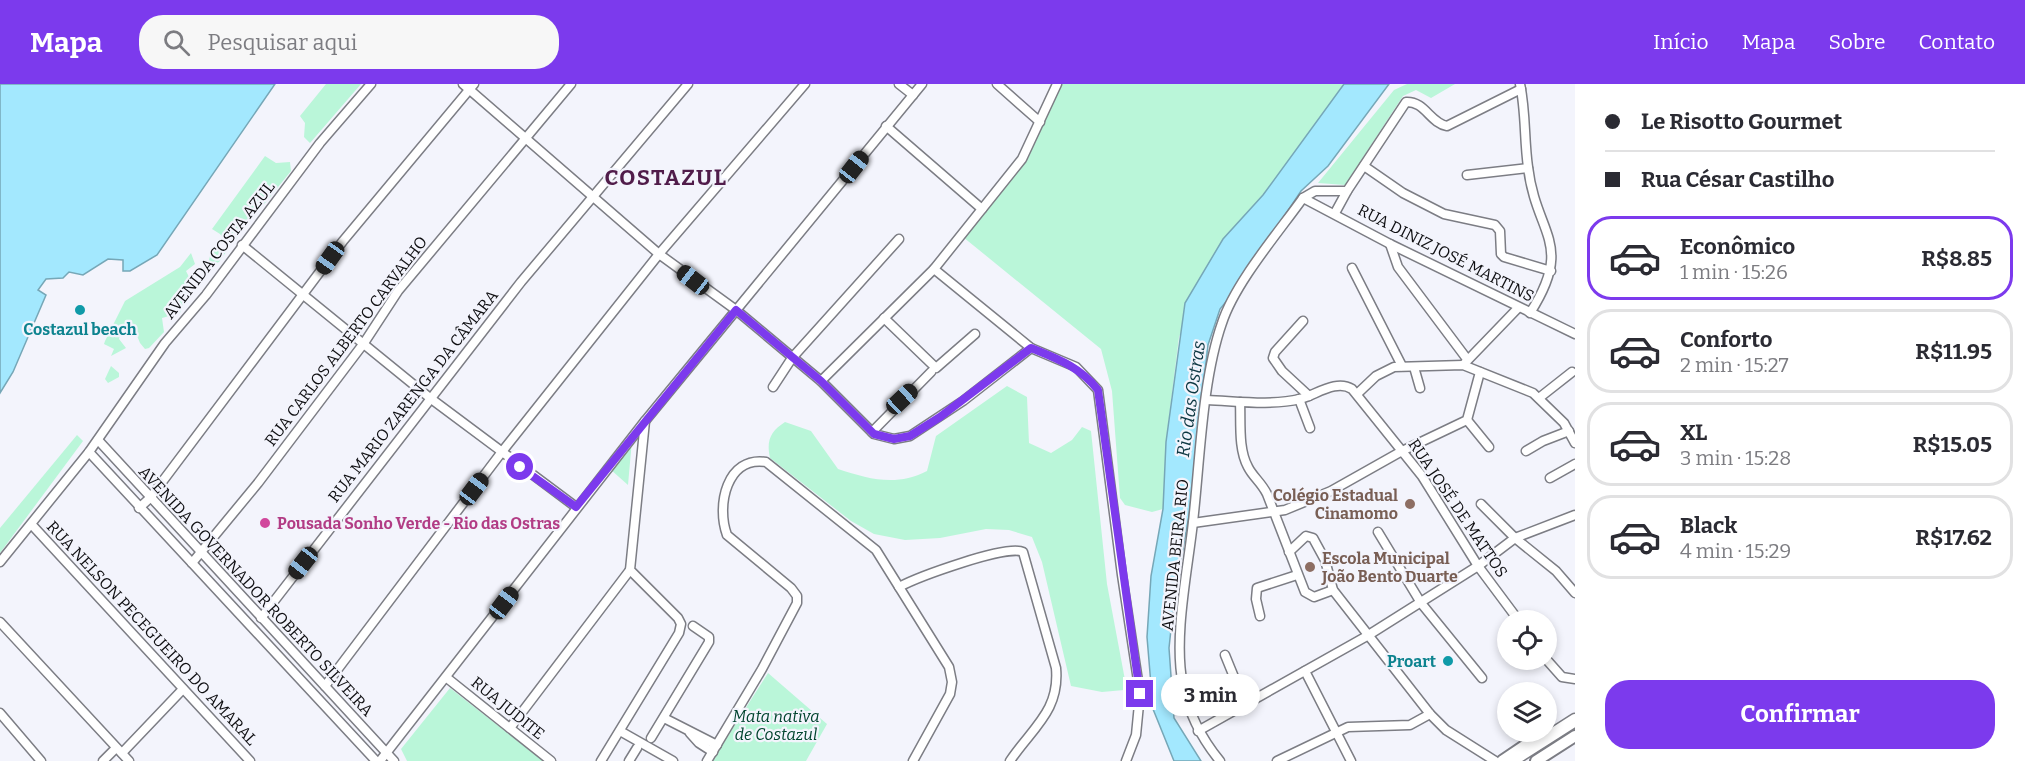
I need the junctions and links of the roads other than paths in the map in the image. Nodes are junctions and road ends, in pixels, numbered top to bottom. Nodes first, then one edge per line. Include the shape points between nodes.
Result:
1 (371, 84) edge
2 (571, 84) edge
3 (688, 84) edge
4 (805, 84) edge
5 (899, 84) edge
6 (922, 84) edge
7 (997, 84) edge
8 (1057, 84) edge
9 (468, 86) edge
10 (1521, 87) edge
11 (913, 95) junction
12 (1040, 123) junction
13 (886, 126) junction
14 (525, 137) junction
15 (1364, 166) junction
16 (1528, 168) junction
17 (1467, 175) dead end
18 (1347, 191) junction
19 (593, 196) junction
20 (1303, 198) junction
21 (982, 209) junction
22 (1335, 213) junction
23 (899, 239) dead end
24 (1390, 244) junction
25 (242, 245) junction
26 (659, 254) junction
27 (1352, 268) dead end
28 (934, 269) junction
29 (1551, 271) junction
30 (305, 294) junction
31 (1518, 308) junction
32 (736, 310) junction
33 (1530, 313) junction
34 (884, 318) junction
35 (1303, 321) dead end
36 (975, 334) dead end
37 (1575, 334) edge
38 (364, 343) junction
39 (1031, 348) junction
40 (792, 357) junction
41 (1465, 362) junction
42 (1402, 366) junction
43 (1414, 367) junction
44 (931, 372) dead end
45 (1480, 372) junction
46 (1572, 372) dead end
47 (821, 381) junction
48 (773, 387) dead end
49 (1420, 388) dead end
50 (1357, 394) junction
51 (1309, 396) junction
52 (430, 398) junction
53 (1539, 398) junction
54 (1299, 399) junction
55 (1207, 400) junction
56 (1240, 402) junction
57 (1467, 420) junction
58 (645, 421) junction
59 (1310, 428) dead end
60 (1569, 431) junction
61 (872, 432) junction
62 (98, 440) junction
63 (1575, 443) edge
64 (1489, 447) dead end
65 (1402, 451) junction
66 (1526, 451) dead end
67 (90, 452) junction
68 (501, 453) junction
69 (1575, 464) edge
70 (1550, 478) dead end
71 (150, 498) junction
72 (1481, 504) dead end
73 (576, 507) junction
74 (139, 508) junction
75 (1274, 514) junction
76 (1575, 515) edge
77 (1193, 523) junction
78 (32, 525) junction
79 (1378, 532) dead end
80 (1515, 538) junction
81 (202, 552) junction
82 (1289, 552) junction
83 (0, 562) edge
84 (192, 563) junction
85 (1478, 566) junction
86 (630, 570) junction
87 (1297, 575) junction
88 (899, 587) junction
89 (1333, 590) junction
90 (1575, 593) edge
91 (1421, 603) junction
92 (1511, 610) edge
93 (1260, 616) dead end
94 (261, 618) junction
95 (0, 622) edge
96 (693, 626) dead end
97 (1367, 636) junction
98 (1225, 655) dead end
99 (1556, 670) edge
100 (1305, 671) junction
101 (447, 678) junction
102 (1482, 678) dead end
103 (1575, 679) edge
104 (325, 686) junction
105 (183, 690) junction
106 (1245, 704) junction
107 (0, 713) edge
108 (1430, 714) junction
109 (1575, 715) edge
110 (664, 718) junction
111 (1575, 720) edge
112 (1557, 726) edge
113 (510, 728) junction
114 (1335, 730) junction
115 (1575, 730) edge
116 (620, 731) junction
117 (1198, 731) junction
118 (1575, 736) edge
119 (651, 738) dead end
120 (1531, 742) edge
121 (637, 748) dead end
122 (715, 749) junction
123 (119, 751) junction
124 (387, 754) junction
125 (41, 761) edge
126 (103, 761) edge
127 (129, 761) edge
128 (250, 761) edge
129 (378, 761) edge
130 (394, 761) edge
131 (551, 761) edge
132 (601, 761) edge
133 (629, 761) edge
134 (673, 761) edge
135 (707, 761) edge
136 (913, 761) edge
137 (1010, 761) edge
138 (1126, 761) edge
139 (1220, 761) edge
140 (1276, 761) edge
141 (1351, 761) edge
142 (1495, 761) edge
143 (1502, 761) edge
144 (1511, 761) edge
145 (1524, 761) edge
146 (1536, 761) edge

1 - 25 street, AVENIDA COSTA AZUL
2 - 14 street, RUA CARLOS ALBERTO CARVALHO
3 - 19 street, RUA MARIO ZARENGA DA CÂMARA
4 - 26 street
5 - 11 street
6 - 11 street
7 - 12 street
8 - 12 street
9 - 14 street
9 - 30 street
10 - 15 street via 1447,126 1435,121 1418,104 1406,102
10 - 16 street
11 - 13 street
12 - 21 street via 1022,159
13 - 21 street
13 - 32 street
14 - 19 street
14 - 38 street, RUA CARLOS ALBERTO CARVALHO via 398,291
15 - 18 street
15 - 29 street via 1403,194 1443,214 1496,225 1504,257
16 - 17 street
16 - 29 street via 1553,247
18 - 20 street via 1315,191
18 - 22 street
19 - 26 street
19 - 52 street, RUA MARIO ZARENGA DA CÂMARA
20 - 22 street, RUA DINIZ JOSÉ MARTINS
20 - 55 street, AVENIDA BEIRA RIO via 1234,297 1215,353
21 - 28 street
22 - 24 street, RUA DINIZ JOSÉ MARTINS
23 - 40 street
24 - 31 street, RUA DINIZ JOSÉ MARTINS
24 - 41 street via 1398,267
25 - 30 street
25 - 62 street, AVENIDA COSTA AZUL via 165,343
26 - 32 street
26 - 68 street
27 - 42 street
28 - 34 street
28 - 39 street
29 - 33 street via 1545,291
30 - 38 street
30 - 71 street
31 - 33 street, RUA DINIZ JOSÉ MARTINS
31 - 41 street
32 - 40 street
32 - 58 street
33 - 37 street, RUA DINIZ JOSÉ MARTINS
34 - 36 street via 936,368
34 - 47 street
35 - 51 street via 1273,358
38 - 52 street
38 - 81 street, RUA CARLOS ALBERTO CARVALHO
39 - 61 street via 910,436 894,439
39 - 138 street via 1076,367 1098,390 1140,694 1136,735
40 - 47 street
40 - 48 street
41 - 43 street
41 - 45 street
42 - 43 street
42 - 50 street via 1376,376
43 - 49 street
44 - 61 street
45 - 53 street via 1517,385
45 - 57 street
46 - 53 street
47 - 61 street
50 - 51 street via 1342,385
50 - 65 street, RUA JOSÉ DE MATTOS
51 - 54 street
52 - 68 street
52 - 94 street, RUA MARIO ZARENGA DA CÂMARA
53 - 60 street
54 - 56 street
54 - 59 street
55 - 56 street
55 - 77 street, AVENIDA BEIRA RIO
56 - 75 street via 1246,465 1260,481
57 - 64 street
57 - 65 street
58 - 73 street
58 - 86 street
60 - 63 street
60 - 66 street
62 - 67 street, AVENIDA COSTA AZUL
62 - 71 street, AVENIDA GOVERNADOR ROBERTO SILVEIRA
65 - 75 street via 1331,490
65 - 85 street, RUA JOSÉ DE MATTOS via 1443,506
67 - 74 street, AVENIDA GOVERNADOR ROBERTO SILVEIRA
67 - 78 street, AVENIDA COSTA AZUL
68 - 73 street
68 - 104 street
69 - 70 street
71 - 74 street
71 - 81 street, AVENIDA GOVERNADOR ROBERTO SILVEIRA
72 - 80 street
73 - 101 street
74 - 84 street, AVENIDA GOVERNADOR ROBERTO SILVEIRA
75 - 77 street
75 - 82 street
76 - 80 street
77 - 117 street, AVENIDA BEIRA RIO via 1180,657 1183,685
78 - 83 street, AVENIDA COSTA AZUL
78 - 105 street, RUA NELSON PECEGUEIRO DO AMARAL
79 - 91 street
80 - 85 street
80 - 90 street via 1537,554
81 - 84 street, RUA CARLOS ALBERTO CARVALHO
81 - 94 street, AVENIDA GOVERNADOR ROBERTO SILVEIRA
82 - 87 street
82 - 89 street via 1306,536 1312,538 1325,560
84 - 129 street, AVENIDA GOVERNADOR ROBERTO SILVEIRA
85 - 91 street
85 - 92 street, RUA JOSÉ DE MATTOS
86 - 113 street
86 - 116 street via 681,624
87 - 89 street via 1309,596
87 - 93 street via 1257,588
88 - 122 street via 876,550 766,462 755,460 736,470 724,502 727,535 791,588 797,603
88 - 136 street via 949,667 952,682 946,704
88 - 137 street via 969,561 1015,549 1023,552 1058,686 1053,704
89 - 97 street
91 - 97 street
91 - 102 street
94 - 104 street, AVENIDA GOVERNADOR ROBERTO SILVEIRA
95 - 123 street
96 - 110 street via 709,637 708,642
97 - 100 street
97 - 108 street
98 - 106 street
99 - 103 street via 1562,677
100 - 106 street
100 - 114 street
101 - 113 street, RUA JUDITE
101 - 124 street
104 - 124 street, AVENIDA GOVERNADOR ROBERTO SILVEIRA
105 - 123 street
105 - 128 street, RUA NELSON PECEGUEIRO DO AMARAL
106 - 117 street
107 - 125 street
108 - 114 street via 1410,725 1362,725
108 - 142 street via 1446,730
109 - 112 main road
110 - 119 street
110 - 122 street via 703,736
111 - 144 highway
113 - 131 street, RUA JUDITE
114 - 140 street
114 - 141 street
115 - 145 highway
116 - 132 street
116 - 134 street
117 - 139 street, AVENIDA BEIRA RIO
118 - 146 main road
120 - 143 main road
121 - 133 street
122 - 135 street
123 - 126 street
123 - 127 street
124 - 129 street
124 - 130 street, AVENIDA GOVERNADOR ROBERTO SILVEIRA

